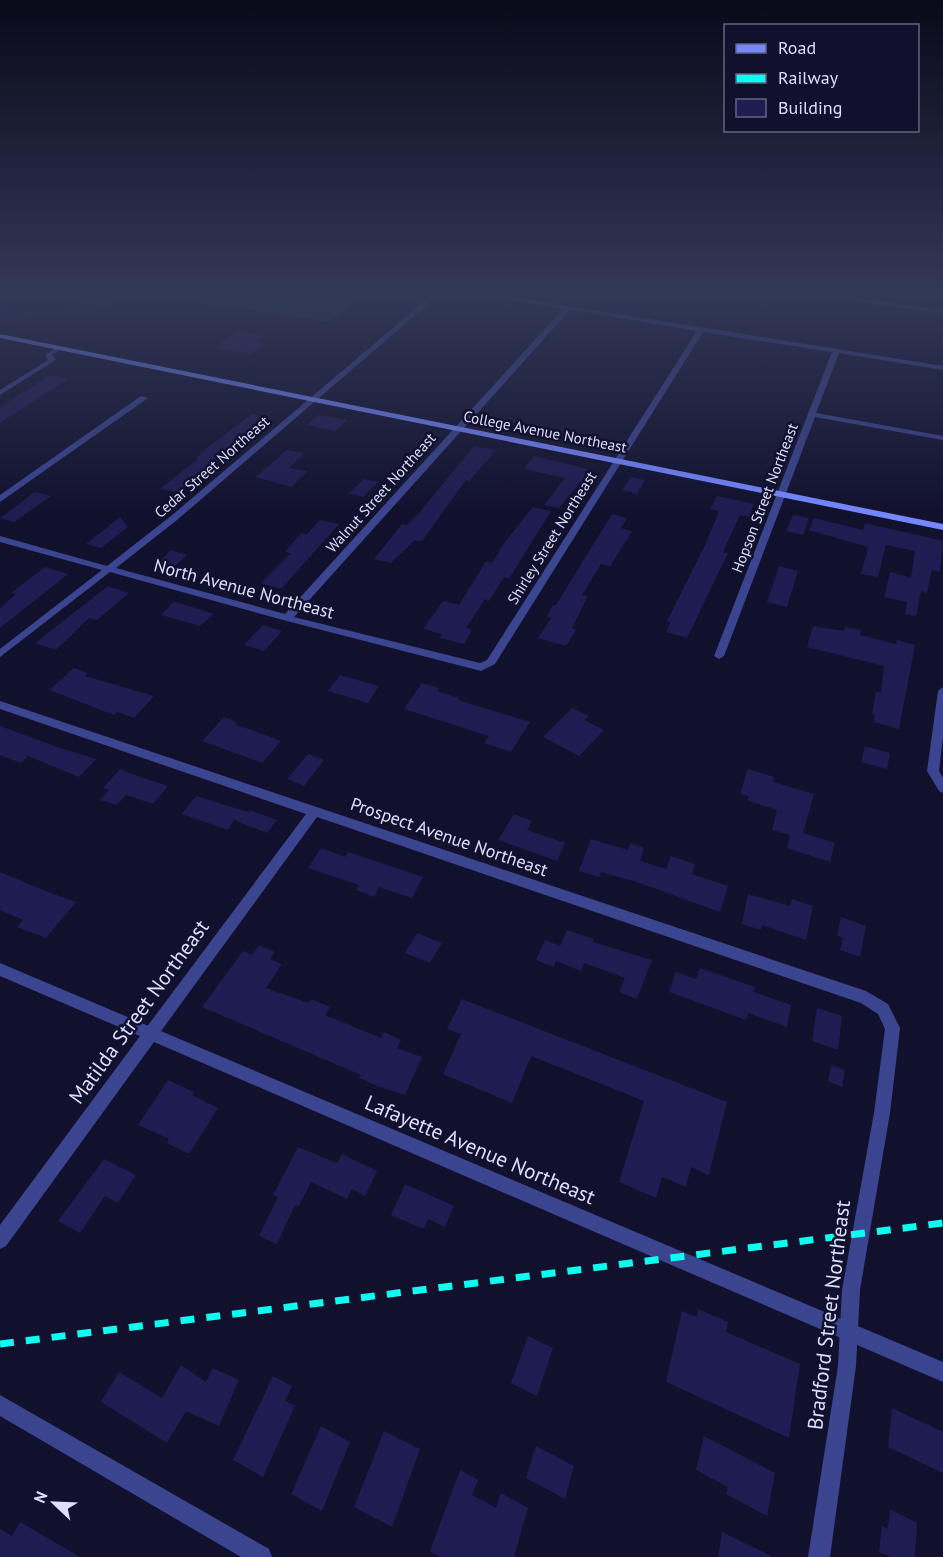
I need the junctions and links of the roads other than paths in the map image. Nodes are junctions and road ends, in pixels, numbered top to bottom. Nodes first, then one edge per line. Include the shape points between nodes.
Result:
1 (42, 367) edge
2 (151, 367) edge
3 (350, 367) edge
4 (514, 367) edge
5 (676, 367) edge
6 (830, 367) edge
7 (0, 393) edge
8 (144, 398) dead end
9 (311, 399) junction
10 (811, 414) junction
11 (458, 428) junction
12 (943, 438) edge
13 (616, 460) junction
14 (782, 493) junction
15 (0, 499) edge
16 (943, 527) edge
17 (0, 539) edge
18 (107, 570) junction
19 (287, 618) junction
20 (0, 654) edge
21 (719, 656) dead end
22 (481, 667) joint
23 (943, 691) edge
24 (0, 705) edge
25 (943, 788) edge
26 (315, 811) junction
27 (0, 969) edge
28 (883, 1009) joint
29 (151, 1034) junction
30 (0, 1240) edge
31 (849, 1331) junction
32 (943, 1372) edge
33 (0, 1405) edge
34 (261, 1557) edge
35 (819, 1557) edge

1 - 7 street
2 - 9 main road, College Avenue Northeast
3 - 9 street, Cedar Street Northeast
4 - 11 street, Walnut Street Northeast
5 - 13 street, Shirley Street Northeast
6 - 10 street, Hopson Street Northeast
8 - 15 street
9 - 11 main road, College Avenue Northeast
9 - 18 street, Cedar Street Northeast via 174,518
10 - 12 street
10 - 14 street, Hopson Street Northeast
11 - 13 main road, College Avenue Northeast
11 - 19 street, Walnut Street Northeast
13 - 14 main road, College Avenue Northeast
13 - 22 street, Shirley Street Northeast via 491,662
14 - 16 main road, College Avenue Northeast
14 - 21 street, Hopson Street Northeast
17 - 18 street, North Avenue Northeast
18 - 19 street, North Avenue Northeast
18 - 20 street, Cedar Street Northeast
19 - 22 street, North Avenue Northeast
23 - 25 street via 933,771
24 - 26 street, Prospect Avenue Northeast
26 - 28 street, Prospect Avenue Northeast via 866,998
26 - 29 street, Matilda Street Northeast
27 - 29 street, Lafayette Avenue Northeast
28 - 31 street, Bradford Street Northeast via 893,1028 851,1290
29 - 30 street, Matilda Street Northeast
29 - 31 street, Lafayette Avenue Northeast
31 - 32 street, Lafayette Avenue Northeast
31 - 35 street, Bradford Street Northeast
33 - 34 street

